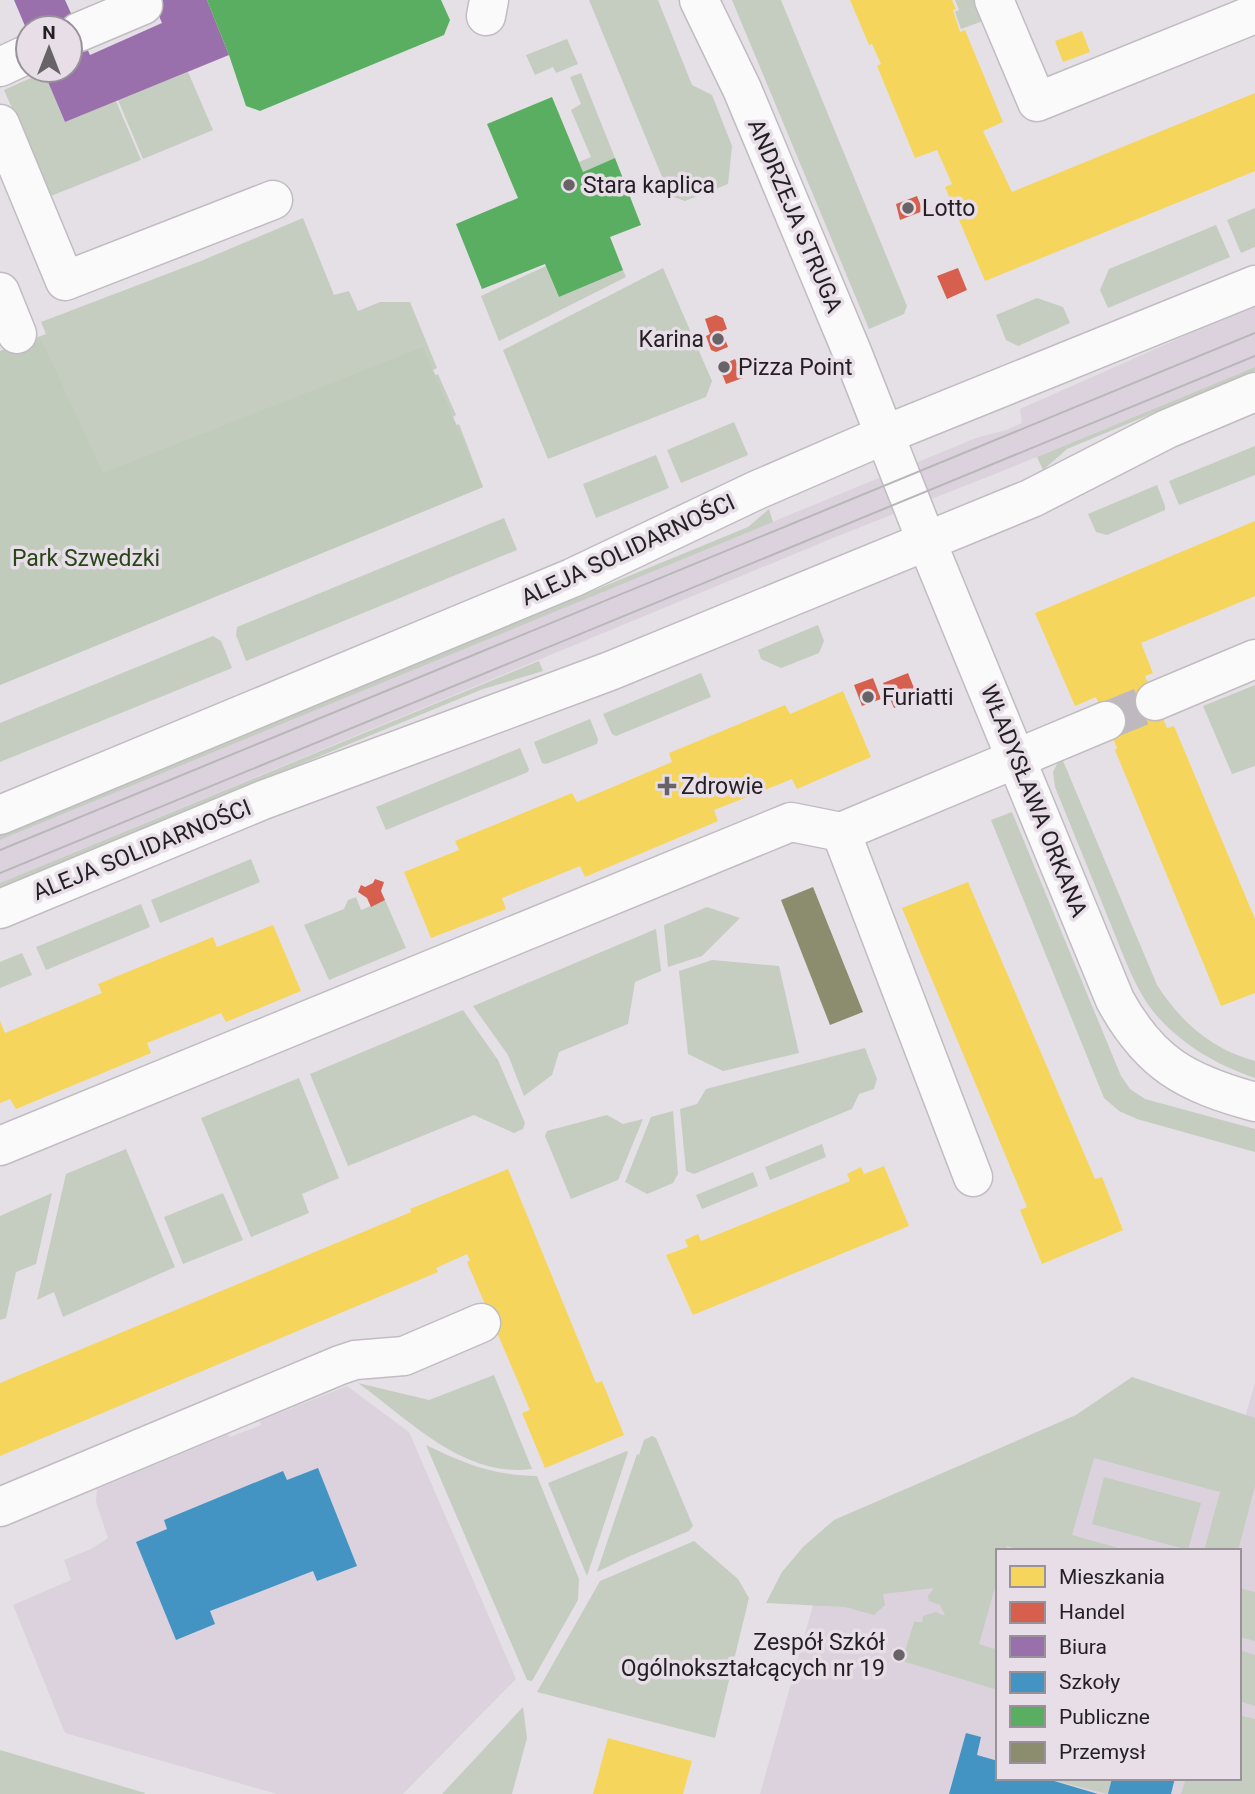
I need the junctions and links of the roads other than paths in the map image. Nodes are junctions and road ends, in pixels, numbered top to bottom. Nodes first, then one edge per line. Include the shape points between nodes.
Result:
1 (699, 0) edge
2 (994, 0) edge
3 (143, 5) dead end
4 (1255, 14) edge
5 (84, 30) edge
6 (0, 124) edge
7 (13, 192) edge
8 (274, 200) dead end
9 (1255, 285) edge
10 (0, 292) edge
11 (17, 334) dead end
12 (1255, 392) edge
13 (884, 435) junction
14 (926, 540) junction
15 (1255, 659) edge
16 (1155, 701) tunnel mouth
17 (1106, 721) tunnel mouth
18 (1017, 759) junction
19 (0, 815) edge
20 (841, 832) junction
21 (0, 909) edge
22 (1255, 1102) edge
23 (0, 1146) edge
24 (973, 1177) dead end
25 (481, 1323) dead end
26 (0, 1507) edge

1 - 13 street, ANDRZEJA STRUGA via 742,89
2 - 4 street via 1037,102
3 - 5 street
6 - 7 street
7 - 8 street via 65,281
9 - 13 street, ALEJA SOLIDARNOŚCI
10 - 11 street
12 - 14 street, ALEJA SOLIDARNOŚCI via 1167,429 1032,498
13 - 14 street, WŁADYSŁAWA ORKANA
13 - 19 street, ALEJA SOLIDARNOŚCI via 572,578
14 - 18 street, WŁADYSŁAWA ORKANA
14 - 21 street, ALEJA SOLIDARNOŚCI via 610,671 263,800
15 - 16 street
17 - 18 street
18 - 20 street
18 - 22 street, WŁADYSŁAWA ORKANA via 1115,1000 1134,1031 1175,1071
20 - 23 street via 791,822
20 - 24 street
25 - 26 street via 404,1356 340,1365

